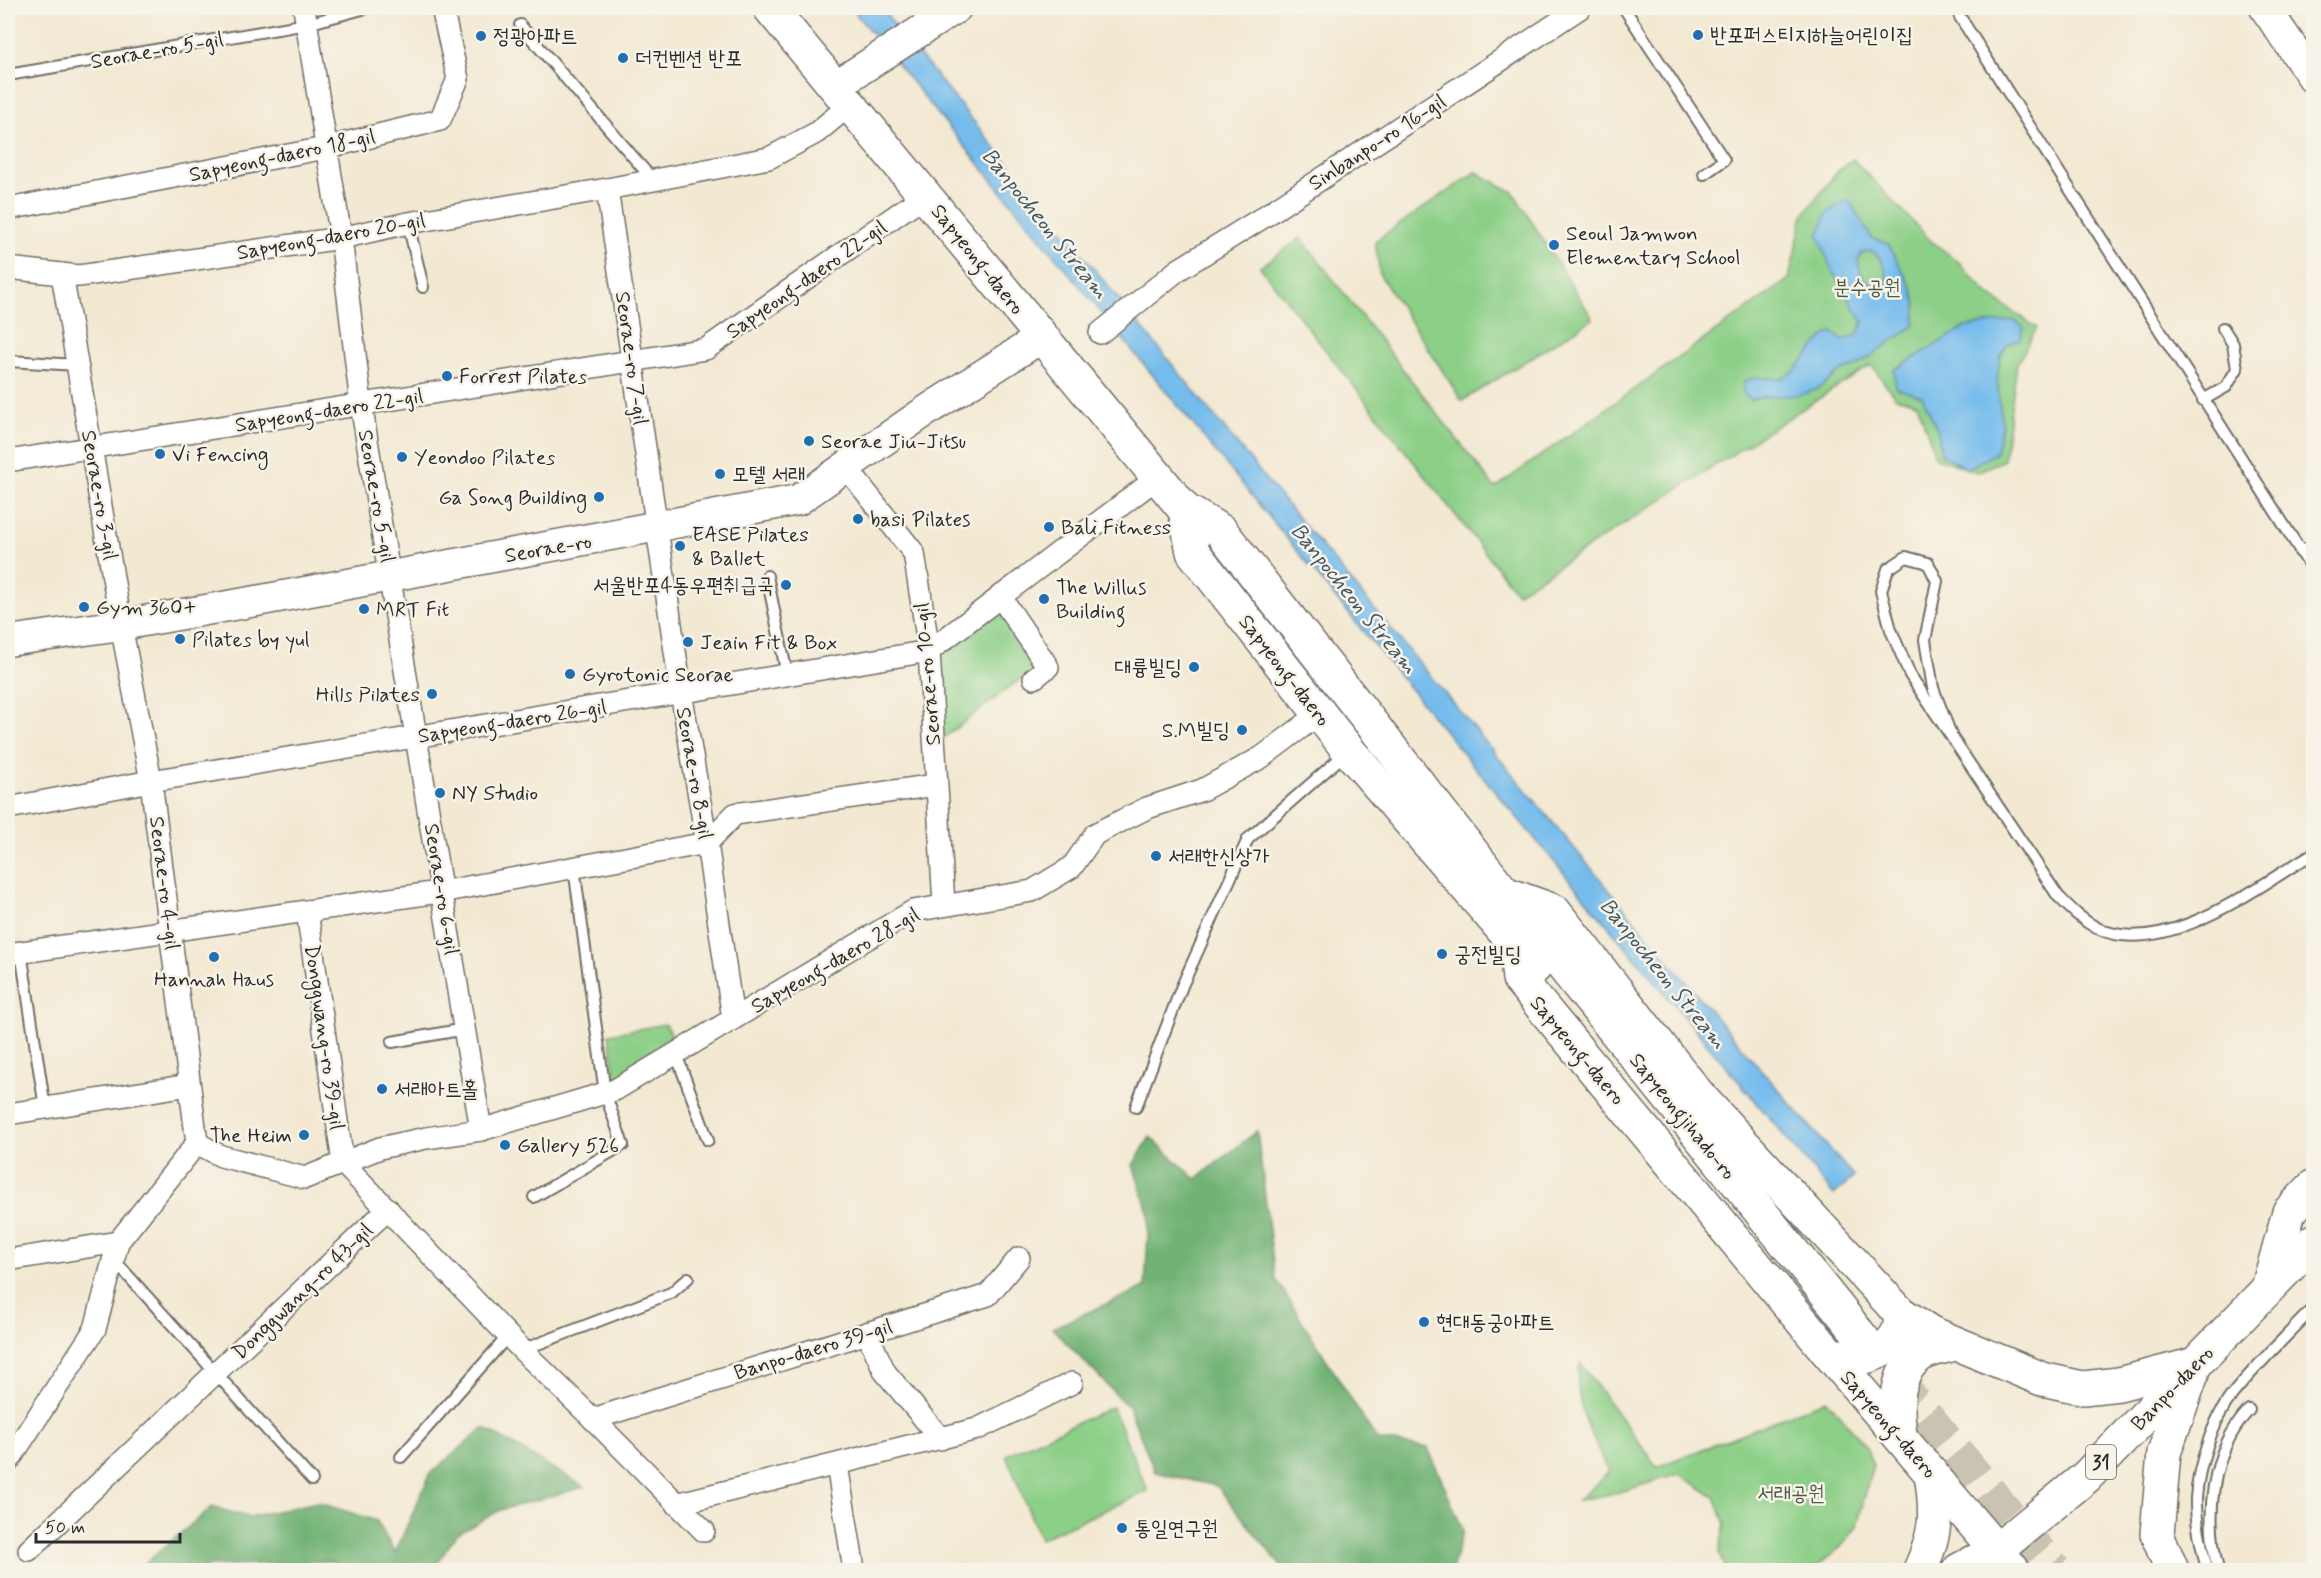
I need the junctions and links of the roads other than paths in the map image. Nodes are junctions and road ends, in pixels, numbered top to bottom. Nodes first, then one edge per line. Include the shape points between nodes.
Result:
1 (366, 8) edge
2 (442, 8) edge
3 (770, 8) edge
4 (956, 8) edge
5 (1580, 8) edge
6 (1624, 8) edge
7 (1957, 8) edge
8 (2265, 8) edge
9 (305, 16) edge
10 (520, 25) dead end
11 (8, 75) edge
12 (2312, 75) edge
13 (843, 95) junction
14 (325, 148) junction
15 (1704, 174) dead end
16 (652, 179) junction
17 (606, 189) junction
18 (926, 195) junction
19 (8, 209) edge
20 (408, 223) junction
21 (340, 238) junction
22 (8, 268) edge
23 (62, 274) junction
24 (423, 287) dead end
25 (2223, 328) dead end
26 (1100, 333) dead end
27 (1042, 337) junction
28 (8, 361) edge
29 (632, 361) junction
30 (78, 365) junction
31 (2203, 400) junction
32 (361, 404) junction
33 (92, 449) junction
34 (8, 461) edge
35 (846, 467) junction
36 (1157, 477) junction
37 (1185, 510) junction
38 (657, 527) junction
39 (2313, 545) edge
40 (2300, 552) junction
41 (2313, 572) edge
42 (390, 576) junction
43 (766, 576) dead end
44 (1000, 596) junction
45 (121, 625) junction
46 (8, 641) edge
47 (929, 651) junction
48 (787, 675) junction
49 (1034, 678) dead end
50 (681, 692) junction
51 (1319, 714) junction
52 (1951, 735) junction
53 (417, 736) junction
54 (1348, 751) junction
55 (151, 781) junction
56 (936, 785) junction
57 (8, 808) edge
58 (707, 843) junction
59 (2313, 853) edge
60 (574, 868) junction
61 (442, 892) junction
62 (1504, 893) junction
63 (944, 904) junction
64 (307, 911) junction
65 (171, 932) junction
66 (14, 953) edge
67 (733, 1019) junction
68 (465, 1029) junction
69 (392, 1042) dead end
70 (676, 1054) junction
71 (189, 1085) junction
72 (605, 1093) junction
73 (1136, 1107) dead end
74 (45, 1108) junction
75 (8, 1113) edge
76 (482, 1130) junction
77 (708, 1140) dead end
78 (197, 1143) junction
79 (343, 1163) junction
80 (2313, 1186) edge
81 (534, 1197) dead end
82 (388, 1209) junction
83 (2313, 1241) edge
84 (116, 1251) junction
85 (1018, 1258) dead end
86 (8, 1260) edge
87 (2313, 1271) edge
88 (688, 1278) dead end
89 (2268, 1289) junction
90 (2313, 1307) edge
91 (1900, 1313) junction
92 (867, 1333) junction
93 (515, 1343) junction
94 (1955, 1344) junction
95 (1846, 1346) junction
96 (2196, 1364) junction
97 (217, 1372) junction
98 (1072, 1383) dead end
99 (2249, 1410) dead end
100 (593, 1419) junction
101 (1900, 1436) junction
102 (941, 1439) junction
103 (401, 1457) dead end
104 (8, 1462) edge
105 (837, 1465) junction
106 (1931, 1473) junction
107 (312, 1480) dead end
108 (676, 1504) junction
109 (704, 1531) dead end
110 (29, 1550) dead end
111 (2005, 1560) edge
112 (854, 1570) edge
113 (1920, 1570) edge
114 (1959, 1570) edge
115 (2172, 1570) edge
116 (2207, 1570) edge
117 (2218, 1570) edge

1 - 9 lane
2 - 14 street, Sapyeong-daero 18-gil via 458,79 440,120
3 - 13 main road, Sapyeong-daero
4 - 13 street via 885,53
5 - 26 street, Sinbanpo-ro 16-gil via 1172,275
6 - 15 lane via 1724,160
7 - 31 lane
8 - 12 street
9 - 11 lane, Seorae-ro 5-gil
9 - 14 street, Seorae-ro 5-gil
10 - 16 lane
13 - 16 street, Sapyeong-daero 20-gil via 816,133 769,158
13 - 18 main road, Sapyeong-daero
14 - 19 street, Sapyeong-daero 18-gil
14 - 21 street, Seorae-ro 5-gil
16 - 17 street, Sapyeong-daero 20-gil
17 - 20 street, Sapyeong-daero 20-gil
17 - 29 street, Seorae-ro 7-gil
18 - 27 main road, Sapyeong-daero
18 - 29 street, Sapyeong-daero 22-gil via 706,349
20 - 21 street, Sapyeong-daero 20-gil
20 - 24 lane
21 - 23 street, Sapyeong-daero 20-gil via 79,276
21 - 32 street, Seorae-ro 5-gil
22 - 23 street, Sapyeong-daero 20-gil
23 - 30 street, Seorae-ro 3-gil
25 - 31 lane via 2233,344 2237,369 2226,387
27 - 35 street, Seorae-ro
27 - 36 main road, Sapyeong-daero
28 - 30 lane
29 - 32 street, Sapyeong-daero 22-gil
29 - 38 street, Seorae-ro 7-gil
30 - 33 street, Seorae-ro 3-gil
31 - 40 lane
32 - 33 street, Sapyeong-daero 22-gil
32 - 42 street, Seorae-ro 5-gil
33 - 34 street, Sapyeong-daero 22-gil
33 - 45 street, Seorae-ro 3-gil
35 - 38 street, Seorae-ro via 798,500
35 - 47 street, Seorae-ro 10-gil via 914,553
36 - 37 main road, Sapyeong-daero
36 - 44 street, Sapyeong-daero 26-gil
37 - 51 main road, Sapyeong-daero via 1193,552
37 - 62 main road, Sapyeong-daero via 1221,531
38 - 42 street, Seorae-ro
38 - 50 street, Seorae-ro 8-gil
39 - 40 lane
40 - 41 lane
42 - 45 street, Seorae-ro
42 - 53 street, Seorae-ro 6-gil
43 - 48 lane
44 - 47 street, Sapyeong-daero 26-gil
44 - 49 street via 1048,667
45 - 46 street, Seorae-ro
45 - 55 street, Seorae-ro 4-gil
47 - 48 street, Sapyeong-daero 26-gil
47 - 56 street, Seorae-ro 10-gil
48 - 50 street, Sapyeong-daero 26-gil
50 - 53 street, Sapyeong-daero 26-gil
50 - 58 street, Seorae-ro 8-gil
51 - 54 main road, Sapyeong-daero
51 - 63 street, Sapyeong-daero 28-gil via 1262,757 1202,789 1147,808 1095,834 1072,867 1032,891
52 - 52 lane via 1933,688 1925,640 1937,581 1928,563 1906,557 1888,569 1881,591 1891,630 1910,675
52 - 59 lane via 2058,896 2075,914 2098,928 2147,935 2170,930 2225,907
53 - 55 street, Sapyeong-daero 26-gil
53 - 61 street, Seorae-ro 6-gil
54 - 73 lane via 1248,838 1182,986
54 - 95 main road, Sapyeong-daero via 1515,943 1519,979
55 - 57 street, Sapyeong-daero 26-gil
55 - 65 street, Seorae-ro 4-gil
56 - 58 street via 735,814
56 - 63 street, Seorae-ro 10-gil
58 - 60 street
58 - 67 street, Seorae-ro 8-gil
60 - 61 street
60 - 72 lane
61 - 64 street
61 - 68 street, Seorae-ro 6-gil
62 - 91 main road via 1554,911 1700,1097
62 - 95 main road, Sapyeongjihado-ro
63 - 67 street, Sapyeong-daero 28-gil via 914,911
64 - 65 street
64 - 79 street, Donggwang-ro 39-gil
65 - 66 street
65 - 71 street, Seorae-ro 4-gil
66 - 74 lane
67 - 70 street, Sapyeong-daero 28-gil
68 - 69 lane
68 - 76 street, Seorae-ro 6-gil
70 - 72 street, Sapyeong-daero 28-gil
70 - 77 lane
71 - 74 street
71 - 78 street, Seorae-ro 4-gil
72 - 76 street, Sapyeong-daero 28-gil
72 - 81 lane via 623,1145
74 - 75 street
76 - 79 street, Sapyeong-daero 28-gil via 380,1148
78 - 79 street, Sapyeong-daero 28-gil via 220,1156 305,1178
78 - 84 street
79 - 82 street
80 - 89 main road, Banpo-daero / 31 via 2289,1212
82 - 93 street
82 - 97 street, Donggwang-ro 43-gil
83 - 89 main road, 31
84 - 86 street
84 - 97 lane, Donggwang-ro 43-gil
84 - 104 street via 95,1329
85 - 92 street, Banpo-daero 39-gil via 988,1295
87 - 89 main road, Banpo-daero / 31
88 - 93 lane via 671,1293
89 - 96 main road, Banpo-daero / 31
90 - 116 lane via 2231,1396 2216,1423 2196,1498
91 - 94 main road
91 - 95 main road via 1899,1332 1886,1347 1870,1356 1848,1359
92 - 100 street, Banpo-daero 39-gil
92 - 102 street via 885,1372
93 - 100 street
93 - 103 lane
94 - 96 main road via 2042,1379 2083,1388 2119,1384
94 - 101 main road via 1919,1355 1903,1373 1897,1402
95 - 101 main road, Sapyeong-daero
96 - 111 main road, Banpo-daero / 31
96 - 115 main road via 2164,1453 2157,1534
97 - 107 lane, Donggwang-ro 43-gil
97 - 110 street, Donggwang-ro 43-gil
98 - 102 street via 977,1430
99 - 117 lane via 2231,1432 2213,1493 2211,1518
100 - 108 street
101 - 106 main road, Sapyeong-daero
102 - 105 street
105 - 108 street
105 - 112 street
106 - 111 main road, Sapyeong-daero
106 - 113 main road via 1936,1511 1934,1534
108 - 109 street
111 - 114 main road, Banpo-daero / 31

